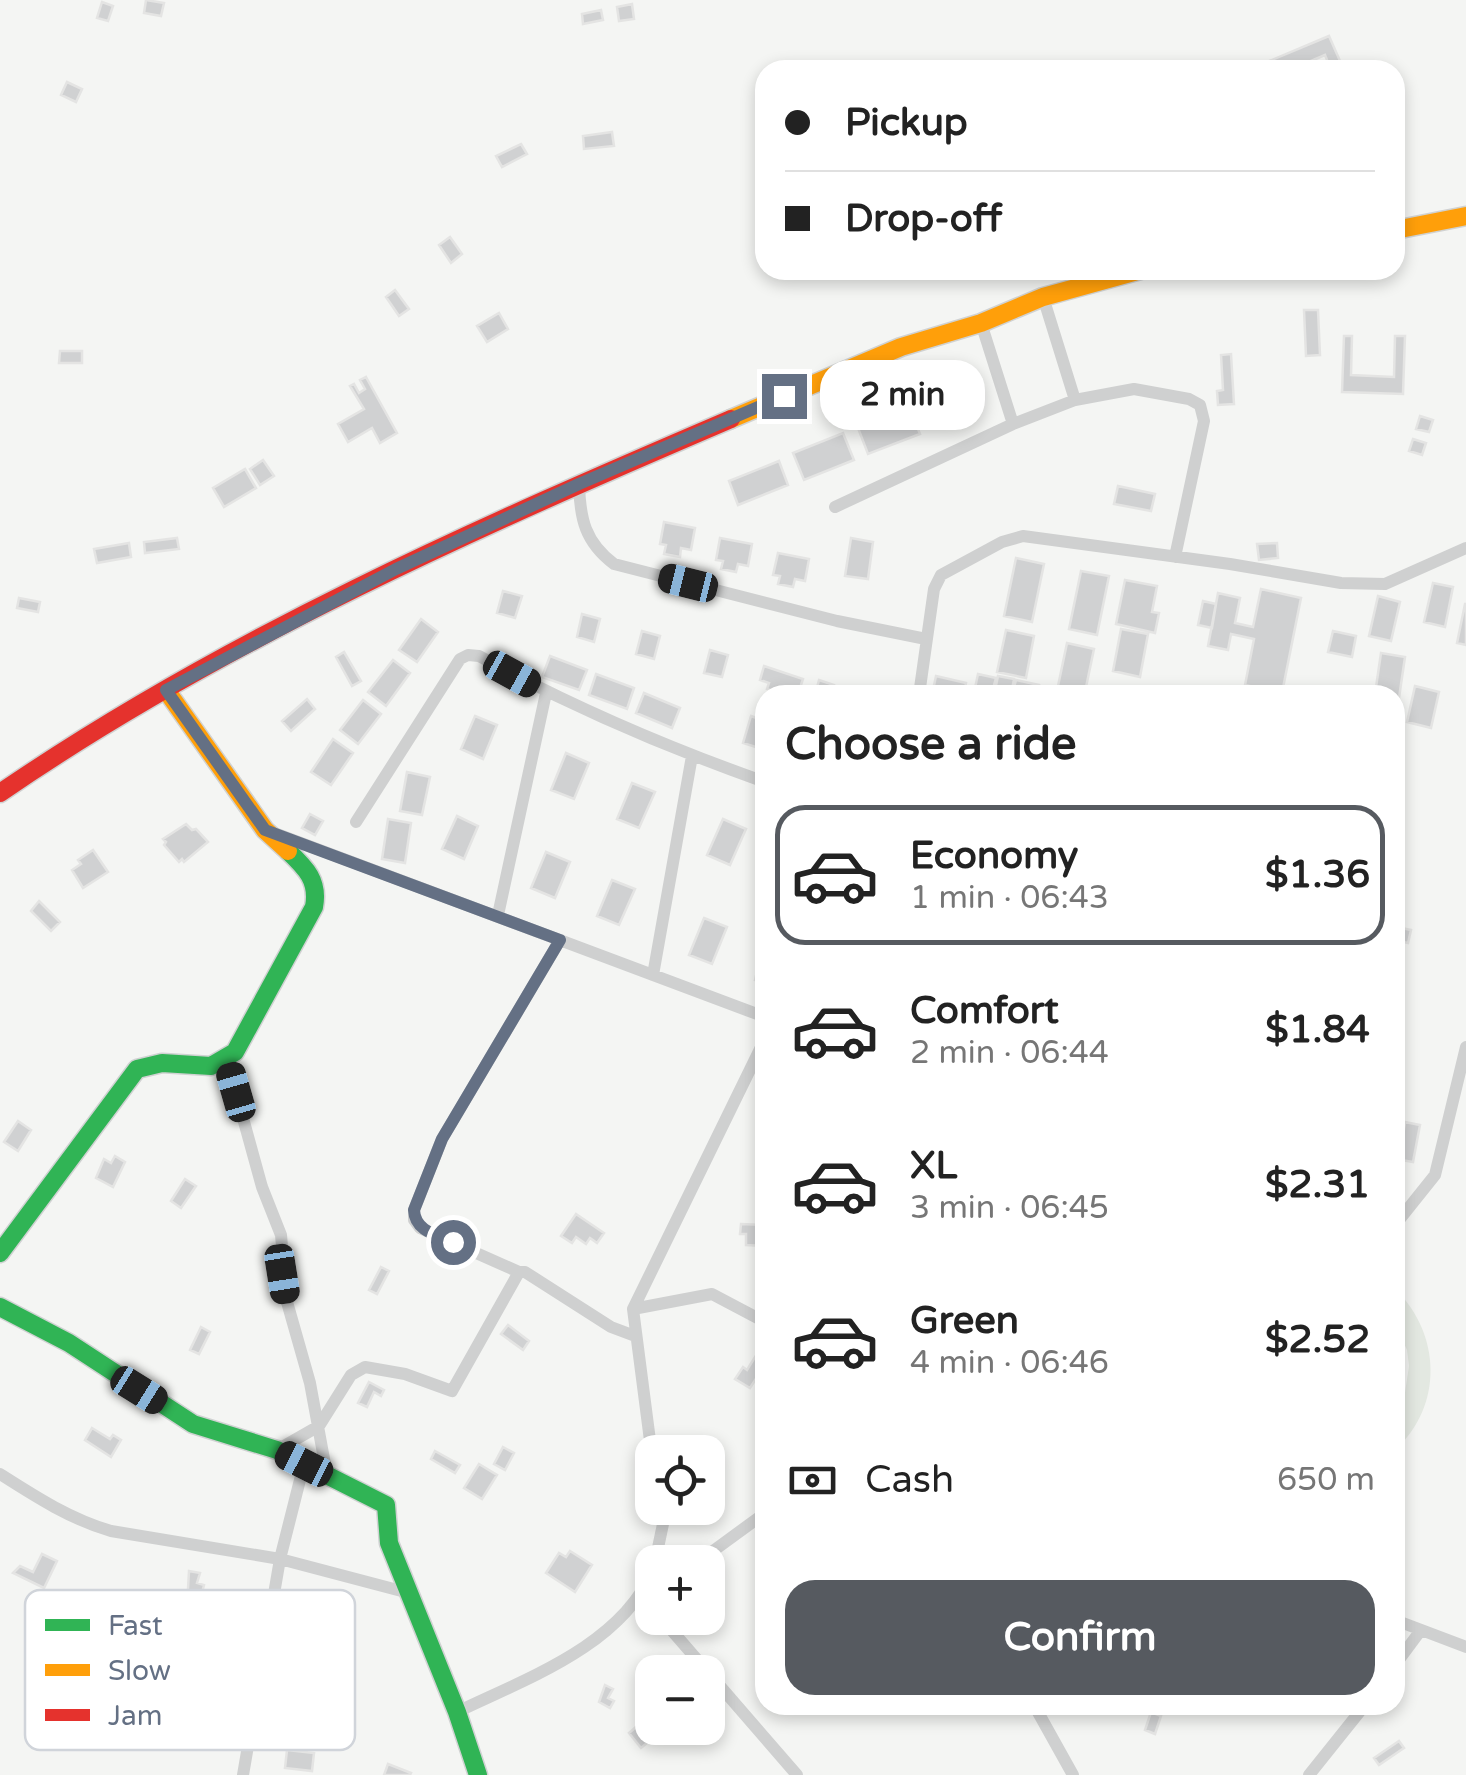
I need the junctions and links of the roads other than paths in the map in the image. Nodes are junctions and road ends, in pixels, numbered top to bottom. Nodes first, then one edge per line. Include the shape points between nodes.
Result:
1 (1466, 216) edge
2 (1405, 228) edge
3 (1105, 280) edge
4 (1043, 297) junction
5 (981, 323) junction
6 (1075, 400) junction
7 (1013, 424) junction
8 (579, 484) junction
9 (834, 506) dead end
10 (1466, 548) edge
11 (1175, 557) junction
12 (926, 639) junction
13 (920, 685) edge
14 (166, 690) junction
15 (546, 693) junction
16 (692, 756) junction
17 (755, 778) edge
18 (0, 792) edge
19 (356, 822) dead end
20 (265, 830) junction
21 (498, 915) junction
22 (560, 940) junction
23 (653, 975) junction
24 (755, 1013) edge
25 (1466, 1047) edge
26 (227, 1060) junction
27 (755, 1060) edge
28 (1405, 1212) edge
29 (0, 1252) edge
30 (520, 1272) junction
31 (0, 1307) edge
32 (633, 1309) junction
33 (755, 1317) edge
34 (635, 1336) junction
35 (319, 1426) junction
36 (649, 1435) edge
37 (277, 1450) junction
38 (304, 1464) junction
39 (0, 1474) edge
40 (327, 1475) junction
41 (755, 1520) edge
42 (721, 1545) edge
43 (280, 1559) junction
44 (275, 1590) edge
45 (409, 1594) junction
46 (635, 1610) edge
47 (1405, 1624) edge
48 (1421, 1630) junction
49 (676, 1635) edge
50 (1466, 1647) edge
51 (1405, 1652) edge
52 (457, 1712) junction
53 (1040, 1715) edge
54 (1357, 1715) edge
55 (247, 1750) edge
56 (243, 1775) edge
57 (478, 1775) edge
58 (797, 1775) edge
59 (1073, 1775) edge
60 (1310, 1775) edge

1 - 2 street
3 - 4 street
4 - 5 street
4 - 6 street
5 - 7 street
5 - 8 street via 901,347
6 - 7 street
6 - 11 street via 1134,389 1200,405 1204,421
7 - 9 street
8 - 12 street via 585,532 614,564
8 - 14 street via 396,569
10 - 11 street via 1386,584
11 - 12 street via 1023,536 1002,542 942,575
12 - 13 street
14 - 18 street
14 - 20 street
15 - 16 street
15 - 19 street via 479,656 460,659
15 - 21 street
16 - 17 street
16 - 23 street
20 - 21 street
20 - 26 street via 310,871 316,896 311,917
21 - 22 street
22 - 23 street
22 - 30 street via 442,1139 414,1210 420,1228
23 - 24 street
25 - 28 street via 1435,1175
26 - 29 street via 200,1068 157,1060 138,1070
26 - 35 street via 281,1235 287,1302
27 - 32 street
30 - 34 street
30 - 35 street via 452,1391 365,1368 351,1376
31 - 37 street via 69,1343 192,1424
32 - 33 street via 712,1294
32 - 34 street
34 - 36 street
35 - 37 street
35 - 40 street
37 - 38 street
38 - 40 street
38 - 43 street
39 - 43 street via 86,1524
40 - 45 street via 386,1506 387,1536
41 - 42 street
43 - 44 street
43 - 45 street
45 - 52 street
46 - 52 street via 583,1650
47 - 48 street
48 - 50 street
48 - 51 street
49 - 58 street
52 - 57 street
53 - 59 street
54 - 60 street
55 - 56 street

